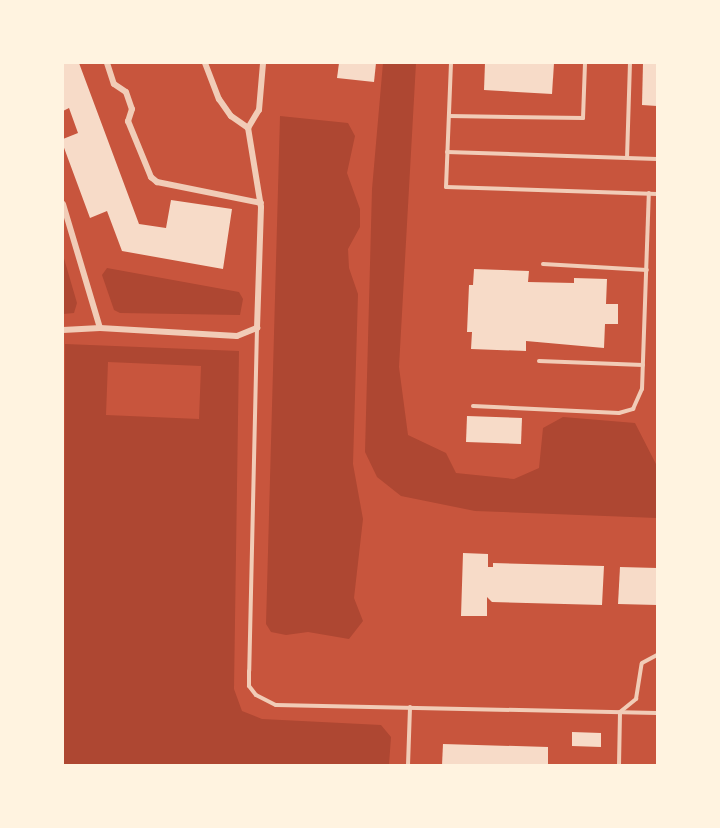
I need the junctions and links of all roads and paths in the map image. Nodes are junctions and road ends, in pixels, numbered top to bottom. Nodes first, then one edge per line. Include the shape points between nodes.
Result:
1 (107, 63) edge
2 (205, 63) edge
3 (263, 63) edge
4 (451, 63) edge
5 (585, 63) edge
6 (630, 63) edge
7 (449, 116) junction
8 (248, 128) junction
9 (447, 152) junction
10 (627, 158) junction
11 (657, 159) edge
12 (650, 193) junction
13 (657, 194) edge
14 (261, 203) junction
15 (63, 204) edge
16 (543, 264) dead end
17 (647, 270) junction
18 (100, 328) junction
19 (257, 328) junction
20 (63, 330) edge
21 (539, 361) dead end
22 (643, 365) junction
23 (473, 406) dead end
24 (657, 655) edge
25 (410, 707) junction
26 (620, 712) junction
27 (657, 713) edge
28 (408, 765) edge
29 (619, 765) edge

1 - 14 street via 114,84 126,92 132,109 128,121 151,177 157,182
2 - 8 street via 219,99 231,116
3 - 8 street via 259,110
4 - 7 lane
5 - 7 lane via 583,118
6 - 10 lane
7 - 9 lane
8 - 14 street
9 - 10 lane
9 - 12 lane via 446,187
10 - 11 lane
12 - 13 lane
12 - 17 lane
14 - 19 street
15 - 18 street
16 - 17 lane
17 - 22 lane
18 - 19 street via 237,336
18 - 20 street
19 - 25 lane via 249,686 267,703 276,705
21 - 22 lane
22 - 23 lane via 640,401 633,409 619,413
24 - 26 lane via 642,663 636,699
25 - 26 lane
25 - 28 lane
26 - 27 lane
26 - 29 lane

